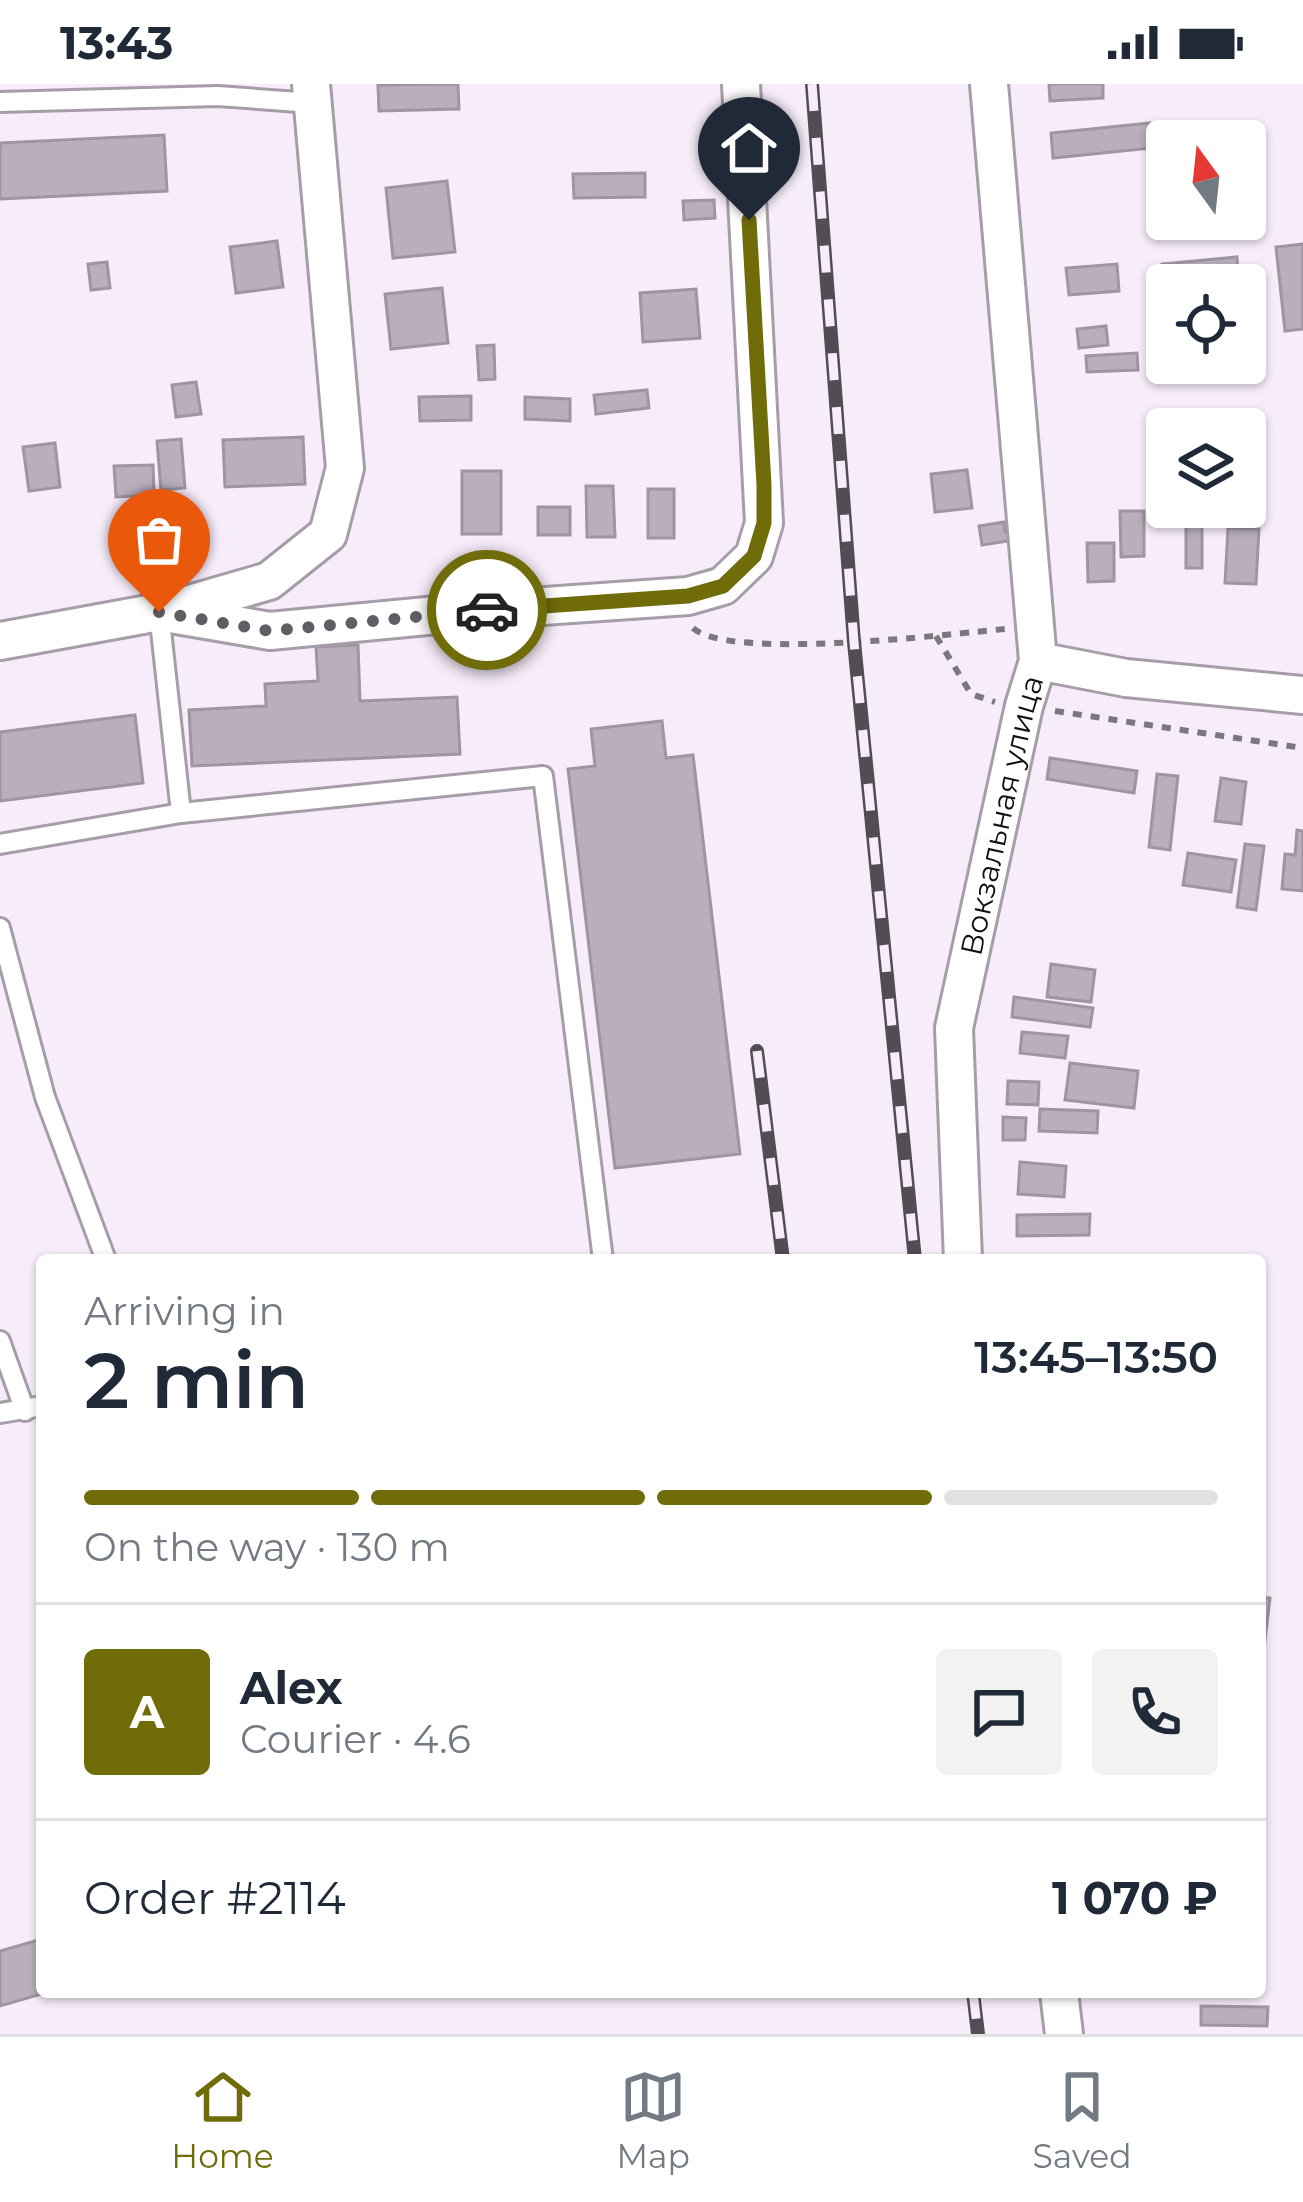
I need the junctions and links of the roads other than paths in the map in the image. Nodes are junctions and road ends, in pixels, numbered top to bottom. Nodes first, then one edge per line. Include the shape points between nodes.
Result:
1 (741, 84) edge
2 (989, 84) edge
3 (312, 93) edge
4 (0, 102) edge
5 (159, 612) junction
6 (0, 641) edge
7 (1037, 644) junction
8 (1303, 695) edge
9 (181, 813) junction
10 (0, 844) edge
11 (0, 928) edge
12 (104, 1254) edge
13 (601, 1254) edge
14 (963, 1254) edge
15 (0, 1340) edge
16 (33, 1409) edge
17 (0, 1413) edge
18 (1060, 1998) edge
19 (1064, 2034) edge

1 - 5 street via 764,523 754,556 723,586 688,596 270,631
2 - 7 street, Вокзальная улица
3 - 4 lane
3 - 5 street via 345,468 328,534 269,581
5 - 6 street
5 - 9 lane
7 - 8 street via 1126,678
7 - 14 street, Вокзальная улица via 954,1028
9 - 10 lane
9 - 13 lane via 543,776
11 - 12 lane via 45,1097
15 - 16 lane
16 - 17 lane
18 - 19 street

